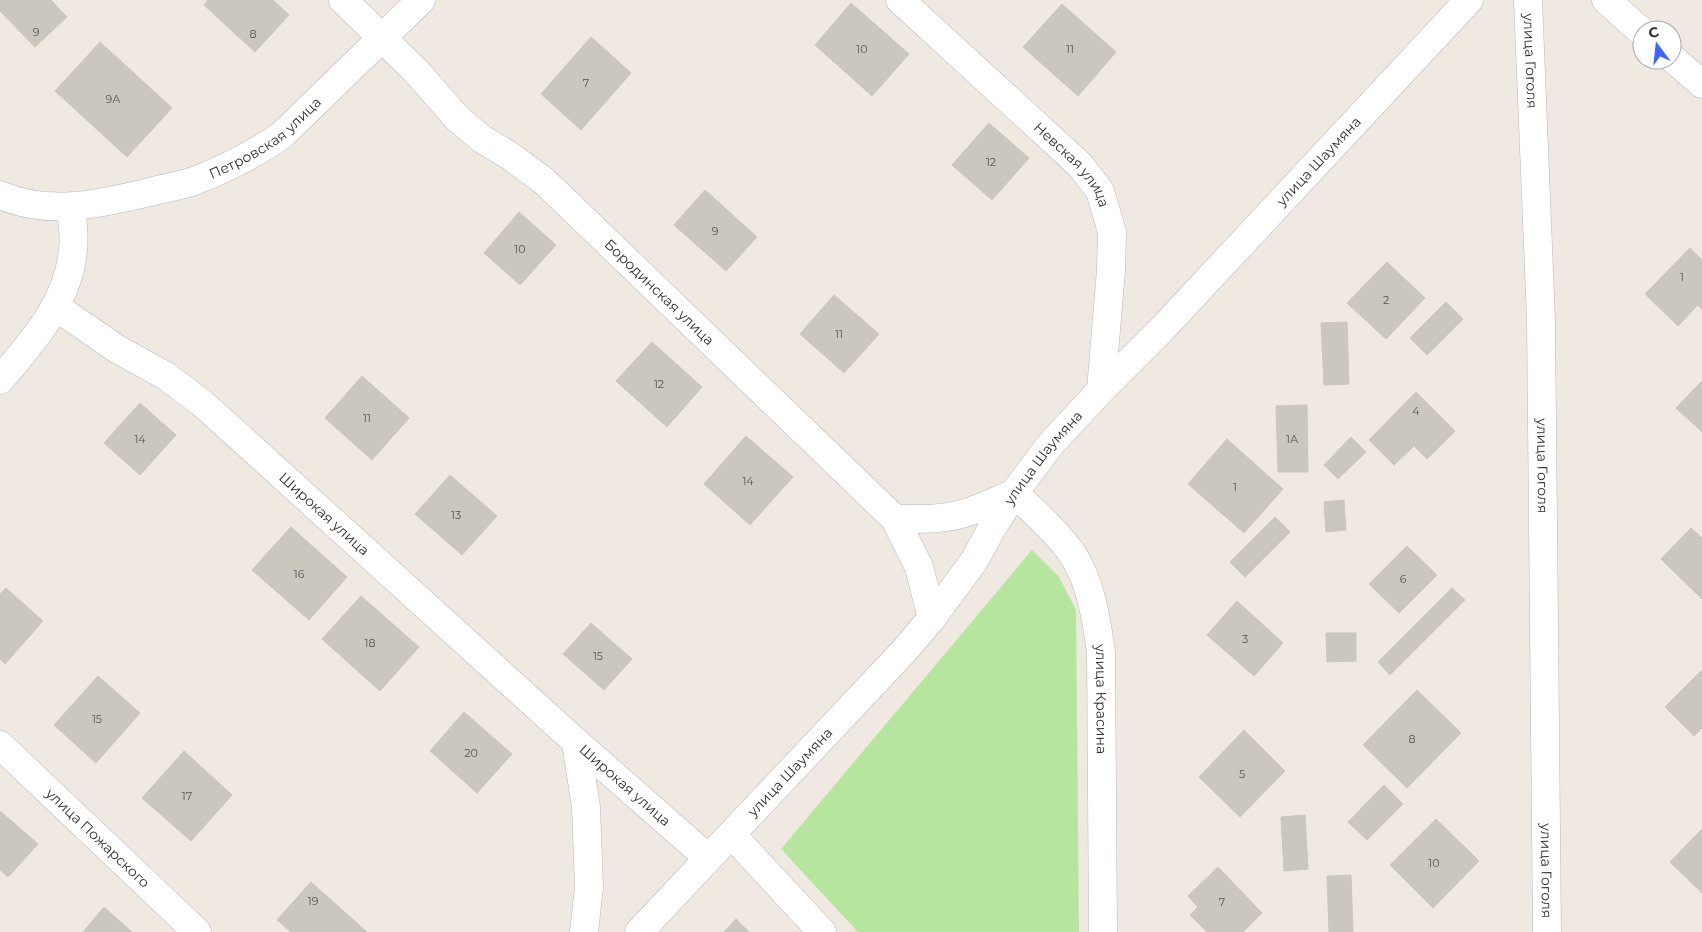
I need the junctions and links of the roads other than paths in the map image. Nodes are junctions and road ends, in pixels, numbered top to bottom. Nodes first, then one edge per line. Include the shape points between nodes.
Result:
1 (343, 0) edge
2 (421, 0) edge
3 (900, 0) edge
4 (1469, 0) edge
5 (1528, 0) edge
6 (1606, 0) edge
7 (1632, 23) edge
8 (383, 37) junction
9 (1682, 67) edge
10 (1702, 84) edge
11 (0, 194) edge
12 (71, 207) junction
13 (56, 307) junction
14 (0, 380) edge
15 (1101, 390) junction
16 (1014, 493) junction
17 (895, 519) junction
18 (932, 618) junction
19 (576, 742) junction
20 (0, 745) edge
21 (732, 835) junction
22 (708, 858) junction
23 (197, 932) edge
24 (584, 932) edge
25 (639, 932) edge
26 (822, 932) edge
27 (1103, 932) edge
28 (1547, 932) edge

1 - 8 street, Бородинская улица
2 - 8 street, Петровская улица
3 - 15 street, Невская улица via 1080,164 1100,191 1112,232
4 - 15 street, улица Шаумяна via 1163,328
5 - 28 street, улица Гоголя via 1541,320
6 - 7 street
8 - 12 street, Петровская улица via 282,135 257,152 193,182
8 - 17 street, Бородинская улица via 457,118 544,181
9 - 10 street
11 - 12 street via 45,207
12 - 13 street via 74,247 70,274
13 - 14 street
13 - 19 street, Широкая улица via 117,349 166,376 202,403
15 - 16 street, улица Шаумяна via 1050,445
16 - 17 street via 970,512 949,517
16 - 18 street, улица Шаумяна via 974,561
16 - 27 street, улица Красина via 1072,554 1084,578 1095,614 1101,652
17 - 18 street, Бородинская улица via 919,567
18 - 21 street, улица Шаумяна
19 - 22 street, Широкая улица
19 - 24 street via 586,807 589,887
20 - 23 street, улица Пожарского
21 - 22 street, улица Шаумяна
21 - 26 street
22 - 25 street, улица Шаумяна

